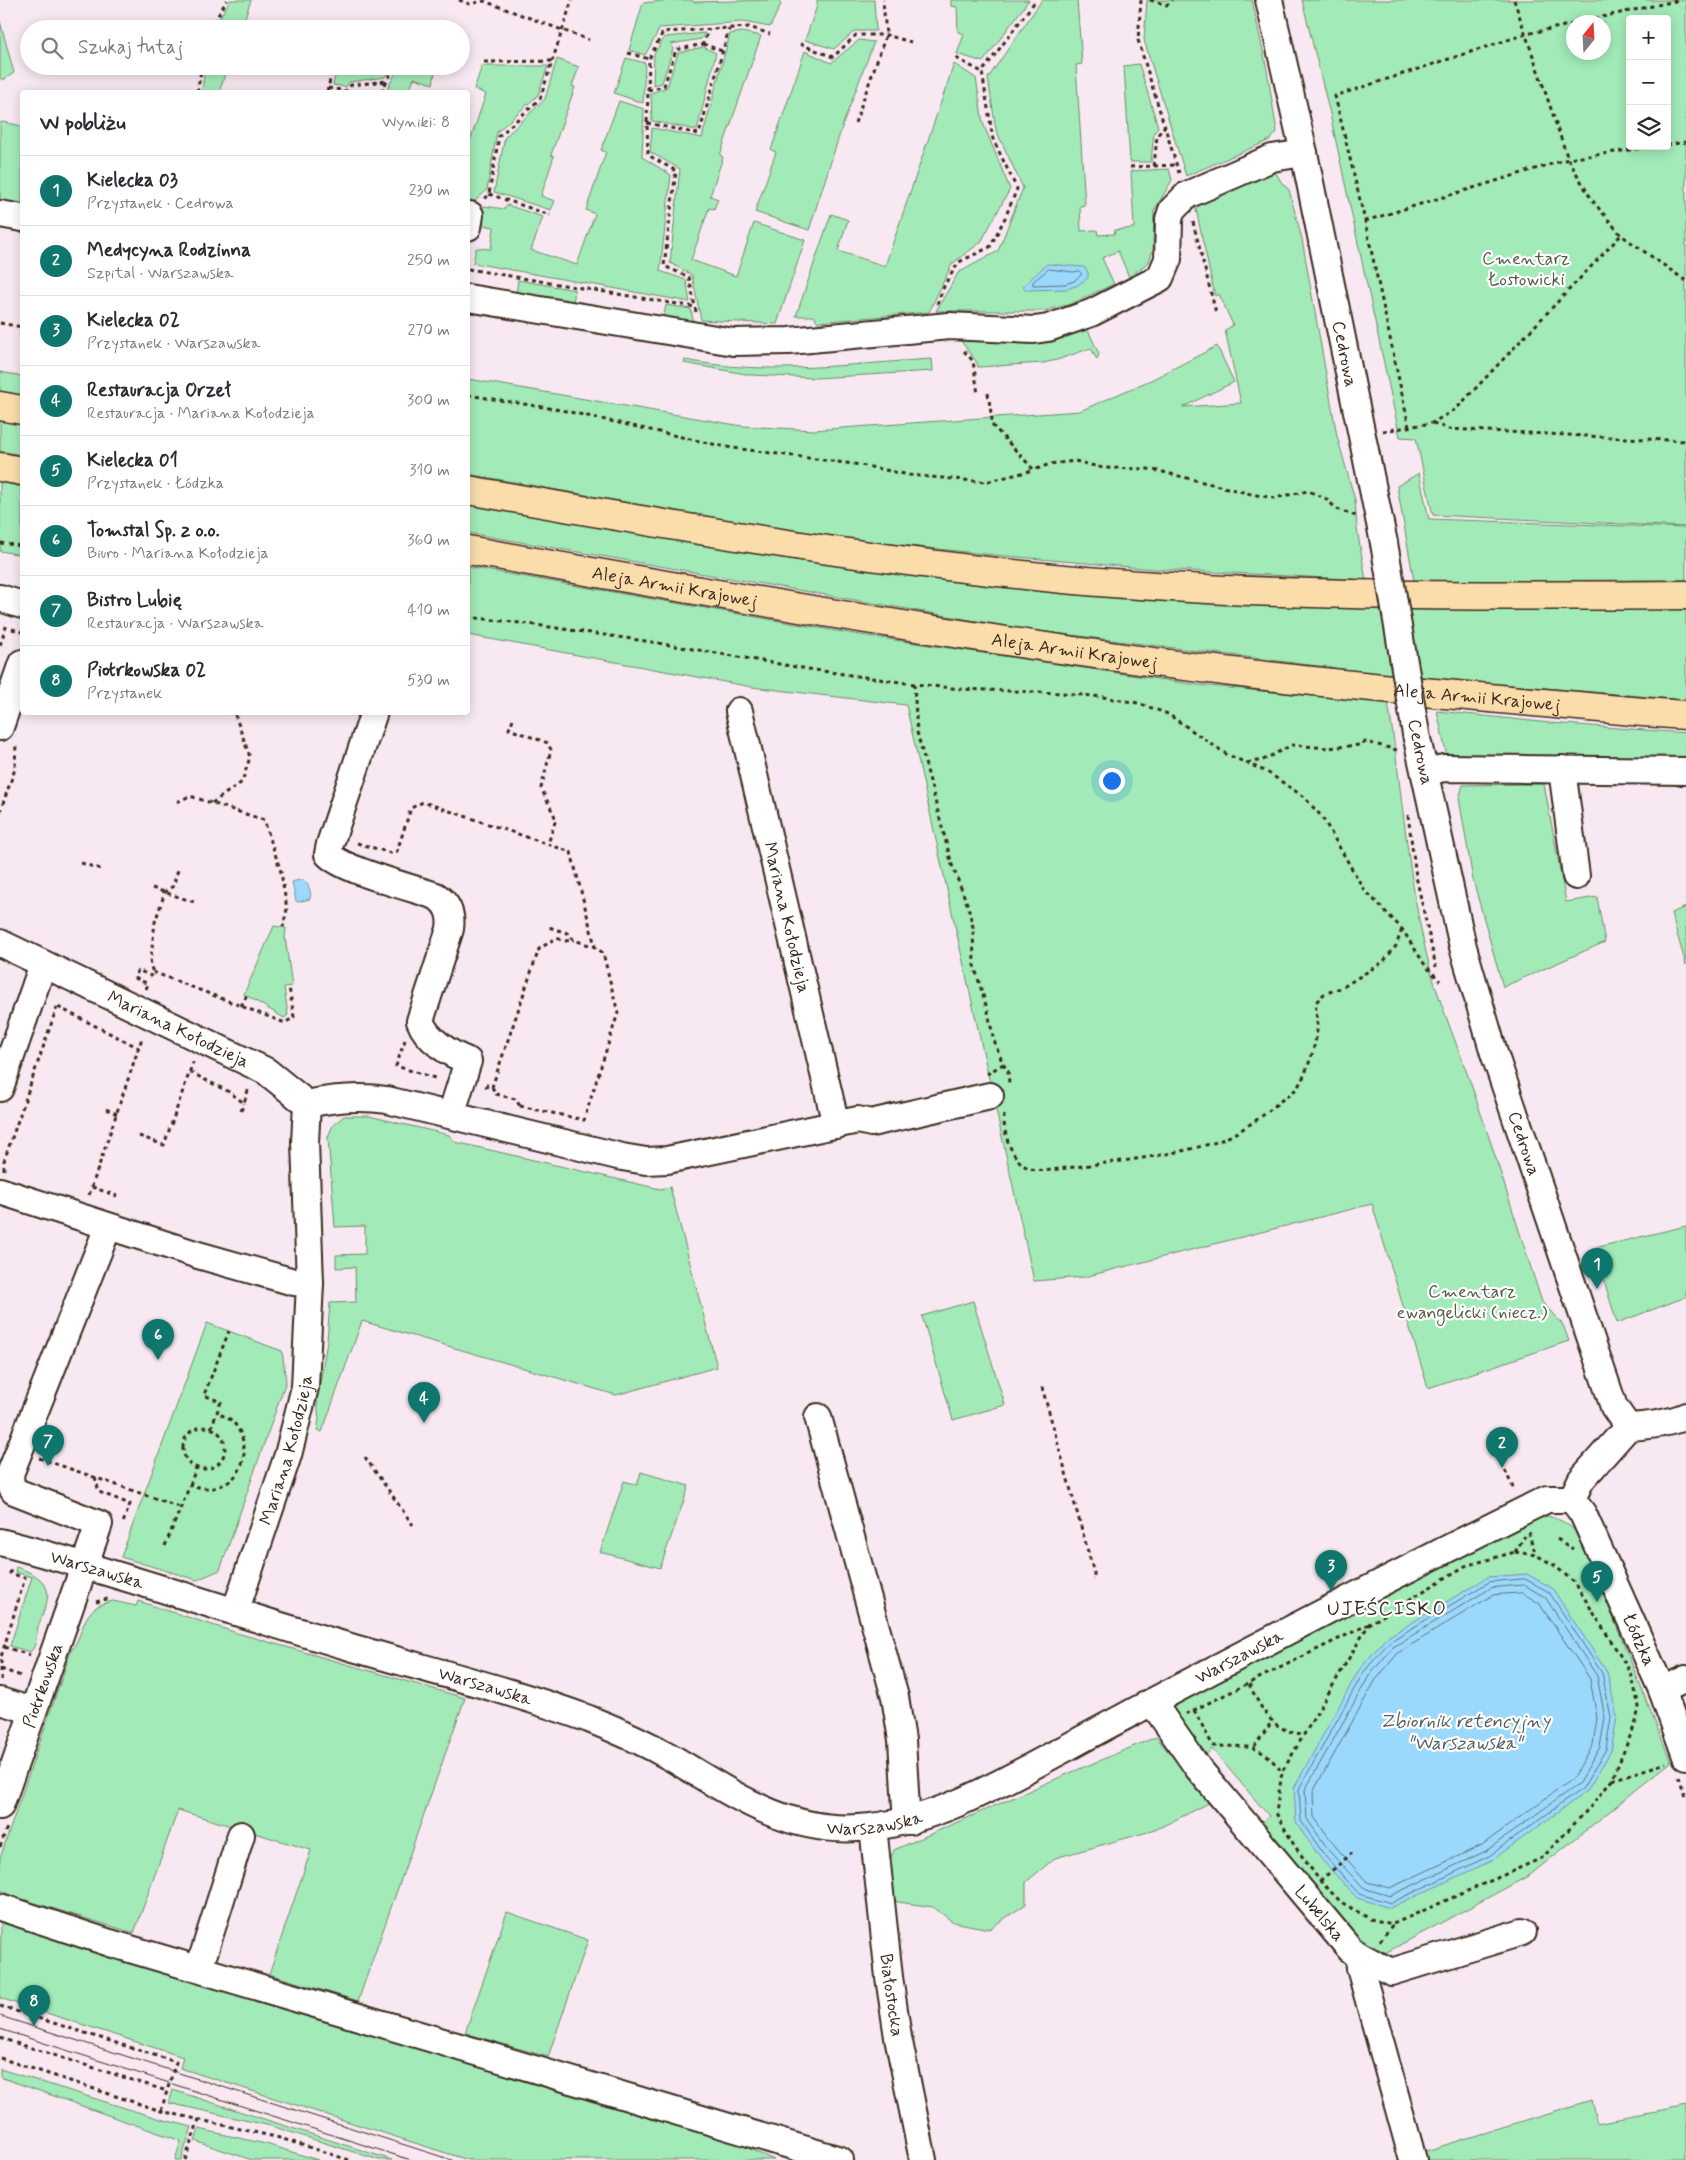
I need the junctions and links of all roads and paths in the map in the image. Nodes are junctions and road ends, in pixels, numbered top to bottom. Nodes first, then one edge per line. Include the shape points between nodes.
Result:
1 (227, 0) edge
2 (459, 0) edge
3 (572, 0) edge
4 (883, 0) edge
5 (1036, 0) edge
6 (1141, 0) edge
7 (1150, 0) edge
8 (1172, 0) edge
9 (1269, 0) edge
10 (1514, 0) edge
11 (1680, 0) edge
12 (1611, 15) edge
13 (215, 20) edge
14 (1566, 26) edge
15 (729, 29) junction
16 (563, 30) junction
17 (709, 30) junction
18 (770, 34) dead end
19 (1526, 34) junction
20 (886, 35) junction
21 (589, 40) dead end
22 (912, 42) dead end
23 (703, 44) junction
24 (800, 44) dead end
25 (722, 51) junction
26 (628, 54) dead end
27 (956, 58) dead end
28 (649, 59) junction
29 (484, 62) dead end
30 (553, 62) junction
31 (982, 72) junction
32 (200, 75) edge
33 (331, 75) edge
34 (390, 75) edge
35 (387, 81) junction
36 (328, 88) joint
37 (197, 90) edge
38 (340, 90) edge
39 (347, 90) edge
40 (382, 90) edge
41 (648, 90) junction
42 (647, 123) junction
43 (854, 124) dead end
44 (1164, 127) junction
45 (1686, 142) edge
46 (1671, 144) edge
47 (1629, 150) edge
48 (1304, 154) junction
49 (1568, 159) junction
50 (1176, 165) junction
51 (1154, 166) junction
52 (1130, 168) dead end
53 (1187, 194) junction
54 (0, 214) edge
55 (550, 215) dead end
56 (20, 218) edge
57 (1365, 221) junction
58 (1621, 235) junction
59 (470, 269) edge
60 (1686, 281) edge
61 (470, 298) edge
62 (696, 307) junction
63 (1216, 313) dead end
64 (0, 323) edge
65 (20, 327) edge
66 (933, 328) junction
67 (701, 337) junction
68 (962, 348) dead end
69 (988, 393) dead end
70 (470, 394) edge
71 (978, 394) dead end
72 (0, 406) edge
73 (20, 410) edge
74 (1432, 423) junction
75 (1409, 427) junction
76 (1382, 431) dead end
77 (1686, 441) edge
78 (0, 467) edge
79 (1034, 470) junction
80 (20, 471) edge
81 (470, 490) edge
82 (1360, 518) dead end
83 (0, 543) edge
84 (20, 546) edge
85 (470, 550) edge
86 (1686, 595) edge
87 (0, 598) edge
88 (20, 604) edge
89 (470, 617) edge
90 (20, 673) edge
91 (914, 684) junction
92 (739, 711) dead end
93 (235, 715) edge
94 (373, 715) edge
95 (1686, 715) edge
96 (513, 719) dead end
97 (8, 732) edge
98 (1408, 742) junction
99 (1246, 763) junction
100 (1562, 769) junction
101 (1686, 771) edge
102 (1425, 772) junction
103 (177, 802) dead end
104 (211, 803) junction
105 (1407, 807) dead end
106 (0, 812) edge
107 (548, 844) junction
108 (328, 851) junction
109 (81, 863) dead end
110 (104, 870) dead end
111 (178, 870) dead end
112 (1576, 876) dead end
113 (152, 888) dead end
114 (165, 892) junction
115 (197, 903) dead end
116 (283, 927) dead end
117 (549, 927) dead end
118 (1402, 929) junction
119 (574, 940) junction
120 (0, 943) edge
121 (595, 946) junction
122 (43, 964) junction
123 (1436, 966) dead end
124 (153, 972) junction
125 (1440, 981) dead end
126 (146, 983) dead end
127 (289, 987) dead end
128 (32, 995) junction
129 (247, 995) dead end
130 (241, 1006) junction
131 (57, 1007) junction
132 (145, 1030) dead end
133 (139, 1048) junction
134 (195, 1056) dead end
135 (1003, 1064) junction
136 (190, 1072) junction
137 (249, 1085) dead end
138 (492, 1087) junction
139 (0, 1088) edge
140 (254, 1088) dead end
141 (486, 1089) dead end
142 (246, 1095) dead end
143 (995, 1100) junction
144 (244, 1103) junction
145 (307, 1104) junction
146 (520, 1106) dead end
147 (106, 1109) dead end
148 (241, 1111) dead end
149 (554, 1113) dead end
150 (117, 1114) junction
151 (451, 1115) junction
152 (847, 1122) junction
153 (139, 1136) dead end
154 (0, 1174) edge
155 (92, 1187) junction
156 (0, 1191) edge
157 (117, 1196) dead end
158 (89, 1198) dead end
159 (108, 1227) junction
160 (310, 1283) junction
161 (229, 1331) dead end
162 (1042, 1387) dead end
163 (217, 1413) junction
164 (1686, 1416) edge
165 (818, 1417) dead end
166 (1628, 1427) junction
167 (211, 1428) junction
168 (20, 1451) junction
169 (365, 1457) dead end
170 (196, 1468) junction
171 (1506, 1470) dead end
172 (190, 1485) junction
173 (1518, 1498) dead end
174 (1572, 1499) junction
175 (180, 1507) junction
176 (413, 1525) dead end
177 (1528, 1530) dead end
178 (0, 1542) edge
179 (165, 1546) dead end
180 (1515, 1552) junction
181 (84, 1566) junction
182 (11, 1568) dead end
183 (1094, 1580) dead end
184 (115, 1598) dead end
185 (91, 1606) dead end
186 (235, 1612) junction
187 (1369, 1624) junction
188 (4, 1647) junction
189 (36, 1654) dead end
190 (0, 1669) edge
191 (27, 1680) dead end
192 (1686, 1680) edge
193 (1249, 1684) junction
194 (0, 1686) edge
195 (1662, 1690) junction
196 (0, 1701) edge
197 (1194, 1710) junction
198 (33, 1711) junction
199 (1158, 1713) junction
200 (1273, 1720) junction
201 (1304, 1734) junction
202 (1254, 1747) junction
203 (1680, 1758) edge
204 (1282, 1772) junction
205 (1612, 1780) junction
206 (0, 1806) edge
207 (910, 1820) junction
208 (873, 1827) junction
209 (241, 1836) dead end
210 (1352, 1853) dead end
211 (1320, 1881) junction
212 (0, 1907) edge
213 (1522, 1932) dead end
214 (1359, 1956) junction
215 (199, 1969) junction
216 (0, 2006) edge
217 (0, 2038) edge
218 (0, 2058) edge
219 (167, 2091) junction
220 (161, 2111) junction
221 (199, 2118) junction
222 (185, 2160) edge
223 (349, 2160) edge
224 (840, 2160) edge
225 (922, 2160) edge
226 (1413, 2160) edge

1 - 13 path
2 - 16 path via 470,4 484,1
3 - 16 path
4 - 20 path
5 - 31 path
6 - 44 path via 1138,40
7 - 8 path via 1167,5
9 - 48 street, Cedrowa
10 - 19 path
11 - 12 path
14 - 19 path
15 - 17 path
15 - 18 path via 749,27
15 - 25 path
16 - 21 path
16 - 30 path
17 - 23 path
17 - 28 path via 662,32
19 - 49 path
19 - 57 path via 1335,96
20 - 22 path
20 - 24 path via 856,35 833,57
20 - 43 path
23 - 25 path
23 - 41 path via 676,50 664,86
25 - 42 path via 699,134
26 - 28 path
27 - 31 path
28 - 41 path
29 - 30 path
30 - 55 path via 540,98 499,136 490,192
31 - 66 path via 993,139 1016,188 990,247 959,262 945,284 931,316
32 - 37 path
33 - 36 path
34 - 35 path
35 - 39 path via 351,85
35 - 40 path
36 - 38 path
41 - 42 path
42 - 62 path via 648,155 676,171 664,266 690,277
44 - 50 path
44 - 51 path via 1157,136
45 - 46 path
47 - 49 path
48 - 53 street via 1272,158
48 - 98 street, Cedrowa, bridge via 1384,543
49 - 57 path
49 - 58 path via 1592,200
50 - 51 path
50 - 53 path
51 - 52 path
53 - 63 path
53 - 66 street via 1177,204 1169,220 1165,269 1160,278 1149,285 1091,313 1048,328
54 - 56 street
57 - 75 path
58 - 60 path
58 - 74 path via 1456,409
59 - 62 path
61 - 67 street
62 - 67 path
64 - 65 path
66 - 67 street via 789,341 734,342
68 - 71 path via 973,361
69 - 79 path via 993,426
70 - 79 path via 562,410 726,447 861,465 909,475 986,482
72 - 73 main road
74 - 75 path
74 - 77 path via 1448,430
75 - 76 path
78 - 80 main road
79 - 82 path via 1074,461 1103,468 1156,470 1274,498 1308,491 1325,498 1337,509
81 - 86 main road via 795,546 1066,579 1353,596
83 - 84 path
85 - 95 main road, Aleja Armii Krajowej via 794,608 1214,670
87 - 88 street
89 - 91 path via 652,642 808,670
90 - 97 street
91 - 99 path via 1062,693 1138,703 1168,714 1226,754
91 - 135 path via 916,732 952,865 968,906 973,927 974,965
92 - 152 street, Mariana Kołodzieja
93 - 104 path via 250,757 242,782
94 - 108 street
96 - 107 path via 509,729 548,743 551,750 541,788 556,819
97 - 106 path via 15,769
98 - 99 path via 1366,742 1328,748 1292,745 1263,760
98 - 102 street, Cedrowa
99 - 118 path via 1280,780 1304,797 1322,817 1363,888
100 - 101 street
100 - 102 street via 1444,768
100 - 112 street
102 - 166 street, Cedrowa via 1463,947 1494,1052 1614,1407
103 - 104 path via 190,796
104 - 116 path via 264,820 281,872 287,909
105 - 123 path via 1416,876
107 - 108 path via 423,802 411,808 397,851 391,853 349,840
107 - 121 path via 571,852
108 - 151 street via 333,859 349,867 436,896 448,908 450,929 420,1021 423,1031 453,1056 468,1061
109 - 110 path
111 - 114 path via 173,886
113 - 114 path
114 - 115 path
114 - 124 path via 155,922 150,965
117 - 119 path
118 - 125 path via 1425,965
118 - 143 path via 1396,946 1383,962 1343,987 1324,994 1316,1002 1316,1042 1295,1091 1266,1115 1223,1140 1172,1153 1044,1171 1029,1169 1016,1159
119 - 121 path
119 - 138 path via 556,938 539,949
120 - 122 street, Mariana Kołodzieja
121 - 149 path via 603,953 618,1013 584,1120
122 - 128 street
122 - 145 street, Mariana Kołodzieja via 266,1071
124 - 126 path via 151,976 138,970 135,978
124 - 130 path
127 - 130 path via 294,1017 285,1023
128 - 131 path
128 - 139 street
129 - 130 path
131 - 133 path
131 - 154 path
132 - 133 path
133 - 150 path
134 - 136 path
135 - 143 path via 1010,1078
135 - 143 path via 985,1076
136 - 144 path
136 - 153 path via 164,1145
137 - 140 path
138 - 141 path via 487,1085
138 - 146 path via 496,1094 515,1099
142 - 144 path
143 - 152 street via 871,1123
144 - 148 path
145 - 151 street via 365,1097
145 - 160 street, Mariana Kołodzieja via 305,1142
147 - 150 path
150 - 155 path
151 - 152 street via 646,1161 687,1158
155 - 157 path
155 - 158 path
156 - 159 street
159 - 160 street via 255,1272
159 - 168 street
160 - 186 street, Mariana Kołodzieja via 305,1387 300,1413
161 - 163 path via 204,1395 221,1402
162 - 183 path
163 - 167 path
163 - 172 path via 230,1419 244,1440 242,1464 236,1475 216,1488
164 - 166 street via 1650,1426
165 - 207 street via 895,1697 902,1740 906,1808
166 - 174 street via 1582,1480
167 - 170 path via 192,1430 182,1446 188,1463
167 - 170 path via 223,1439 224,1456 212,1468
168 - 175 path
168 - 181 street, Piotrkowska via 10,1474 10,1486 14,1491 99,1524
169 - 176 path
170 - 172 path
171 - 173 path
172 - 175 path
174 - 195 street, Łódzka via 1583,1514
174 - 199 street, Warszawska via 1547,1499
175 - 179 path
177 - 180 path
178 - 181 street, Warszawska
180 - 187 path via 1465,1566
180 - 205 path via 1554,1564 1575,1583 1631,1673 1639,1707 1629,1742
181 - 186 street, Warszawska
181 - 198 street, Piotrkowska
182 - 188 path via 10,1573 25,1578
184 - 185 path via 101,1600
186 - 208 street, Warszawska via 588,1719 659,1751 745,1802 783,1818 822,1827
187 - 193 path
187 - 201 path
188 - 189 path via 28,1655
188 - 190 path
190 - 191 path
190 - 194 path
192 - 195 street
193 - 197 path
193 - 200 path via 1265,1715
195 - 203 street, Łódzka
196 - 198 street
197 - 199 path
197 - 202 path via 1213,1746
198 - 206 street, Piotrkowska
199 - 207 street, Warszawska via 950,1807
199 - 214 street, Lubelska via 1198,1768 1350,1950
200 - 201 path via 1291,1733
200 - 202 path
201 - 204 path
202 - 204 path
203 - 205 path
204 - 211 path via 1276,1813 1294,1846
205 - 211 path via 1542,1858 1392,1924 1357,1913
207 - 208 street, Warszawska
208 - 225 street, Białostocka via 889,1977
209 - 215 street
210 - 211 path
212 - 215 street
213 - 214 street via 1391,1972
214 - 226 street, Lubelska
215 - 224 street
216 - 219 path via 176,2062
217 - 219 path
218 - 220 path
219 - 220 path
220 - 221 path
221 - 222 path
221 - 223 path via 280,2138

